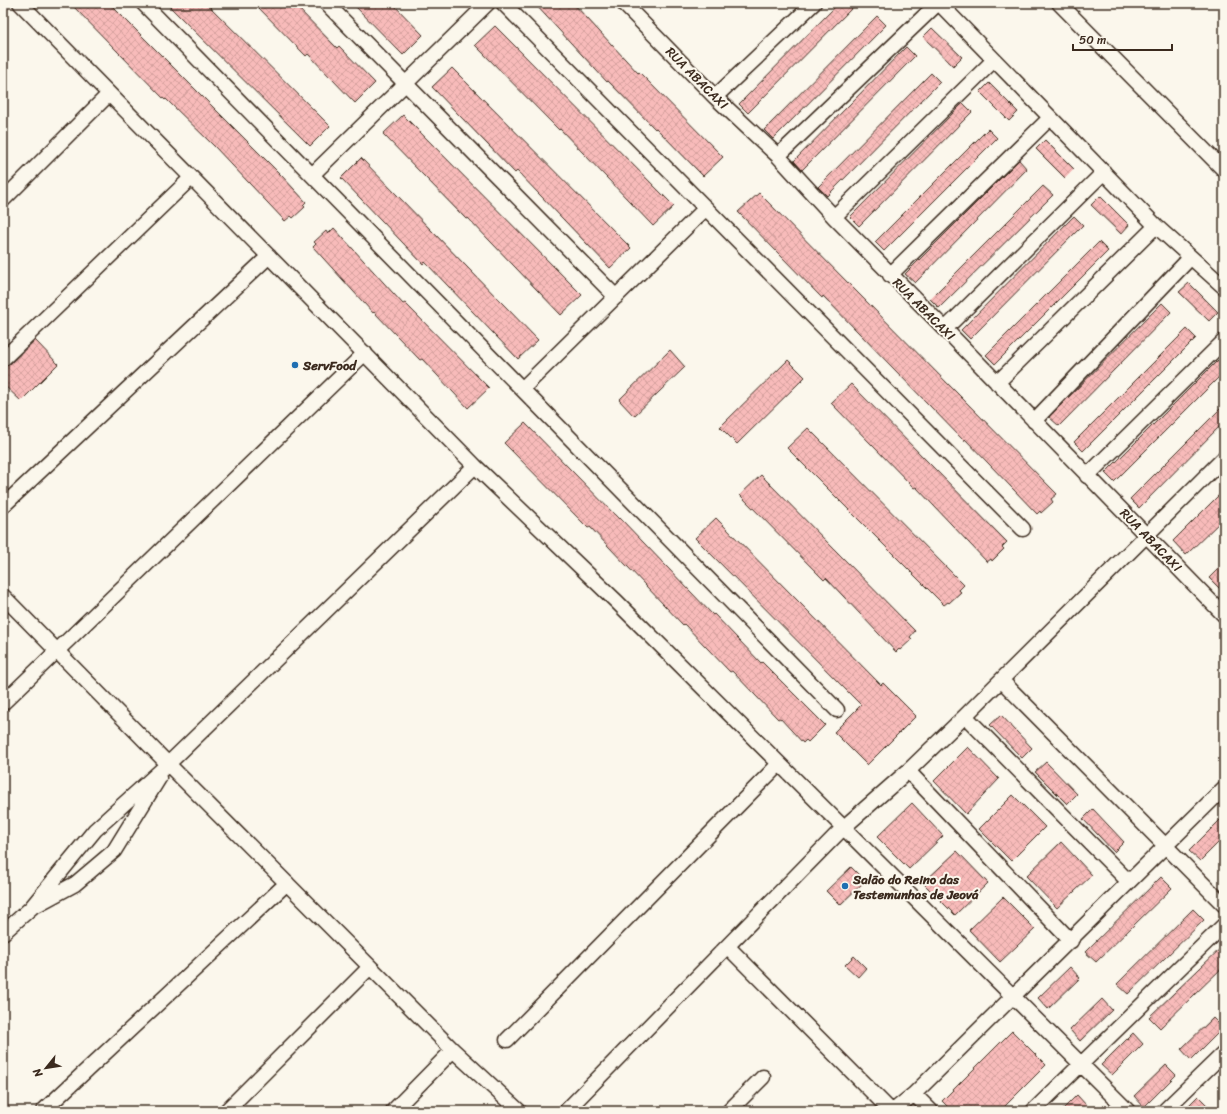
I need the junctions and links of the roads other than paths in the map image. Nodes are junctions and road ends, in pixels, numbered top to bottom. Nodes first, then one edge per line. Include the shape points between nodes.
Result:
1 (20, 3) edge
2 (143, 3) edge
3 (326, 3) edge
4 (488, 3) edge
5 (503, 3) edge
6 (624, 3) edge
7 (814, 3) edge
8 (939, 3) edge
9 (1058, 3) edge
10 (994, 60) junction
11 (406, 84) junction
12 (108, 94) junction
13 (715, 97) junction
14 (1050, 118) junction
15 (778, 156) junction
16 (1224, 170) edge
17 (1104, 172) junction
18 (312, 175) junction
19 (191, 178) junction
20 (3, 200) edge
21 (706, 208) junction
22 (834, 218) junction
23 (1156, 226) junction
24 (269, 256) junction
25 (1190, 258) junction
26 (890, 275) junction
27 (1224, 287) edge
28 (616, 297) junction
29 (946, 329) junction
30 (1224, 341) edge
31 (365, 353) junction
32 (3, 359) edge
33 (997, 383) junction
34 (522, 389) junction
35 (1034, 422) junction
36 (1224, 458) edge
37 (475, 466) junction
38 (1087, 476) junction
39 (3, 506) edge
40 (1022, 529) dead end
41 (1147, 537) junction
42 (3, 596) edge
43 (1224, 615) edge
44 (57, 650) junction
45 (1002, 681) junction
46 (3, 703) edge
47 (837, 710) dead end
48 (965, 716) junction
49 (168, 764) junction
50 (779, 764) junction
51 (908, 771) junction
52 (1224, 788) edge
53 (843, 828) junction
54 (1166, 845) junction
55 (1128, 881) junction
56 (287, 883) junction
57 (1224, 905) edge
58 (31, 908) junction
59 (1224, 925) edge
60 (3, 933) edge
61 (1071, 941) junction
62 (728, 947) junction
63 (370, 967) junction
64 (1014, 997) junction
65 (507, 1040) dead end
66 (453, 1050) junction
67 (1224, 1052) edge
68 (1082, 1065) junction
69 (763, 1076) dead end
70 (914, 1094) junction
71 (43, 1111) edge
72 (226, 1111) edge
73 (393, 1111) edge
74 (519, 1111) edge
75 (566, 1111) edge
76 (729, 1111) edge
77 (892, 1111) edge
78 (931, 1111) edge
79 (1033, 1111) edge
80 (1128, 1111) edge
81 (1164, 1111) edge

1 - 12 street
2 - 18 street
3 - 11 street
4 - 11 street
5 - 21 street
6 - 13 street, RUA ABACAXI
7 - 13 street
8 - 10 street
8 - 15 street
9 - 16 street
10 - 14 street
10 - 22 street
11 - 18 street
11 - 28 street
12 - 19 street
12 - 20 street
13 - 15 street, RUA ABACAXI
14 - 17 street
14 - 26 street
15 - 22 street, RUA ABACAXI
17 - 23 street
17 - 29 street
18 - 34 street
19 - 24 street
19 - 32 street
21 - 28 street
21 - 40 street
22 - 26 street, RUA ABACAXI
23 - 25 street
23 - 33 street
24 - 31 street
24 - 39 street
25 - 27 street
25 - 35 street
26 - 29 street, RUA ABACAXI
28 - 34 street
29 - 33 street, RUA ABACAXI
30 - 38 street
31 - 37 street
31 - 44 street
33 - 35 street, RUA ABACAXI
34 - 47 street
35 - 38 street, RUA ABACAXI
36 - 41 street
37 - 49 street
37 - 50 street via 616,601
38 - 41 street, RUA ABACAXI
41 - 43 street, RUA ABACAXI
41 - 45 street
42 - 44 street
44 - 46 street
44 - 49 street
45 - 48 street
45 - 54 street
48 - 51 street
48 - 55 street
49 - 56 street
49 - 58 street via 95,830
49 - 58 street via 114,851 75,884
50 - 53 street
50 - 65 street
51 - 53 street
51 - 61 street
52 - 54 street
53 - 62 street
53 - 64 street
54 - 55 street
54 - 57 street
55 - 61 street
56 - 63 street
56 - 71 street
58 - 60 street
59 - 68 street
61 - 64 street
62 - 75 street
62 - 77 street
63 - 66 street
63 - 72 street
64 - 68 street
64 - 70 street
66 - 73 street
66 - 74 street
67 - 81 street
68 - 79 street
68 - 80 street
69 - 76 street
70 - 77 street
70 - 78 street

